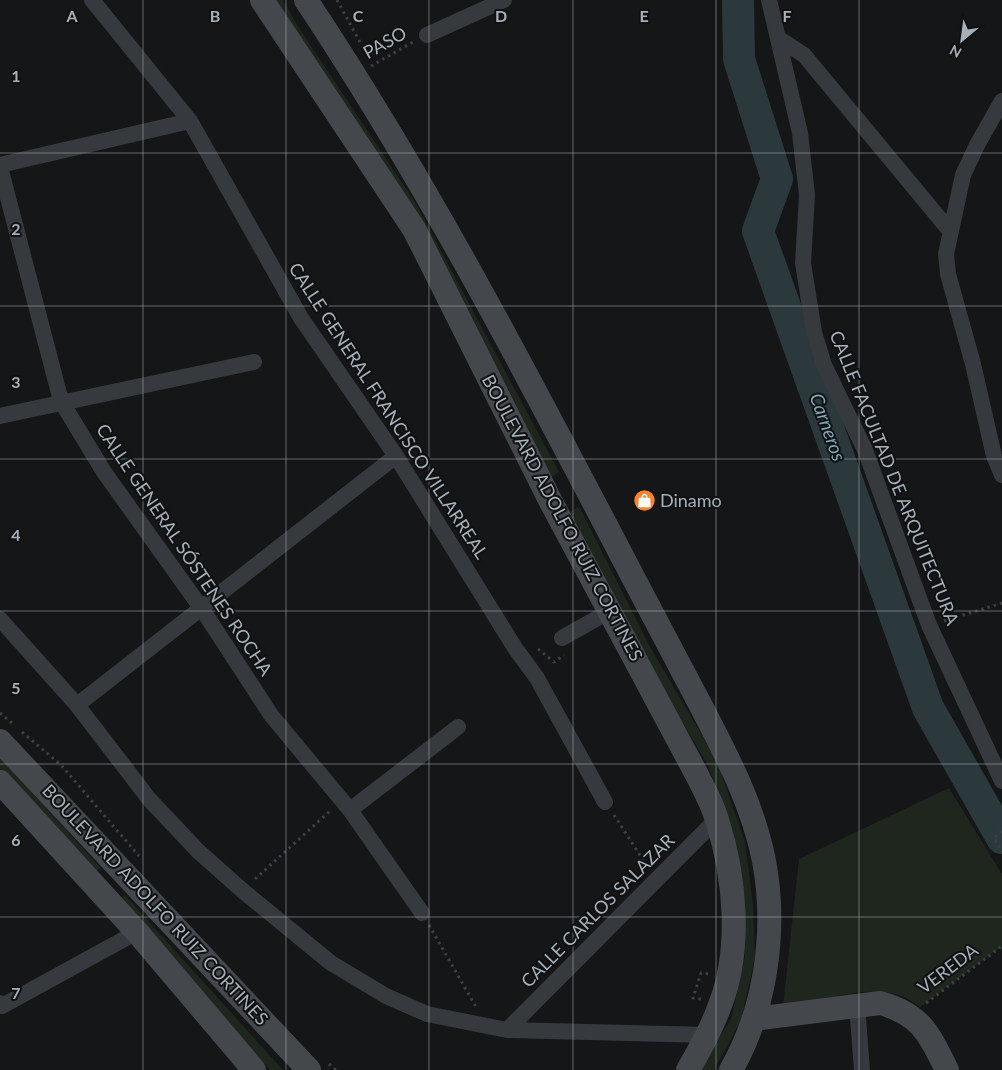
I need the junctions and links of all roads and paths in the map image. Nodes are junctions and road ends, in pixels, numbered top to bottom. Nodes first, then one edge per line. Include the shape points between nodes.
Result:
1 (92, 0) edge
2 (262, 0) edge
3 (306, 0) edge
4 (504, 0) edge
5 (769, 0) edge
6 (427, 35) joint
7 (778, 38) junction
8 (356, 74) junction
9 (1002, 101) edge
10 (190, 121) junction
11 (0, 166) edge
12 (950, 231) junction
13 (254, 362) dead end
14 (62, 401) junction
15 (0, 416) edge
16 (396, 456) junction
17 (1002, 475) edge
18 (584, 483) junction
19 (551, 502) junction
20 (1002, 603) edge
21 (202, 609) junction
22 (610, 611) junction
23 (0, 619) edge
24 (929, 625) junction
25 (562, 638) joint
26 (537, 678) junction
27 (77, 705) junction
28 (458, 727) dead end
29 (0, 741) edge
30 (1002, 781) edge
31 (0, 782) edge
32 (605, 802) joint
33 (332, 808) dead end
34 (350, 810) junction
35 (717, 819) junction
36 (1002, 831) edge
37 (1002, 852) edge
38 (129, 876) junction
39 (656, 879) junction
40 (243, 891) junction
41 (105, 898) junction
42 (422, 913) joint
43 (137, 932) junction
44 (1002, 946) edge
45 (1, 1005) edge
46 (857, 1005) junction
47 (913, 1016) junction
48 (754, 1019) junction
49 (487, 1027) junction
50 (507, 1030) junction
51 (708, 1034) junction
52 (254, 1070) edge
53 (309, 1070) edge
54 (688, 1070) edge
55 (731, 1070) edge
56 (862, 1070) edge
57 (947, 1070) edge

1 - 10 street, CALLE GENERAL FRANCISCO VILLARREAL
2 - 19 main road, BOULEVARD ADOLFO RUIZ CORTINES via 414,229
3 - 8 main road, BOULEVARD ADOLFO RUIZ CORTINES
4 - 6 street
5 - 7 street, CALLE FACULTAD DE ARQUITECTURA
6 - 8 path, PASO
7 - 12 street via 804,55
7 - 24 street, CALLE FACULTAD DE ARQUITECTURA via 800,133 807,195 803,263 814,332 824,365 865,450
8 - 18 main road, BOULEVARD ADOLFO RUIZ CORTINES via 437,210
9 - 12 street via 963,175
10 - 11 street
10 - 16 street, CALLE GENERAL FRANCISCO VILLARREAL via 301,318
11 - 14 street, CALLE GENERAL SÓSTENES ROCHA
12 - 17 street via 946,254 948,274 994,456
13 - 14 street
14 - 15 street
14 - 21 street, CALLE GENERAL SÓSTENES ROCHA via 104,472
16 - 21 street
16 - 26 street, CALLE GENERAL FRANCISCO VILLARREAL
18 - 19 main road
18 - 48 main road, BOULEVARD ADOLFO RUIZ CORTINES via 750,805 764,862 768,912 766,968
19 - 22 main road, BOULEVARD ADOLFO RUIZ CORTINES
20 - 24 path
21 - 27 street
21 - 34 street, CALLE GENERAL SÓSTENES ROCHA via 271,715
22 - 25 street
22 - 35 main road, BOULEVARD ADOLFO RUIZ CORTINES
23 - 27 street
24 - 30 street, CALLE FACULTAD DE ARQUITECTURA
25 - 26 path via 568,653 554,662 538,649 548,669
26 - 32 street, CALLE GENERAL FRANCISCO VILLARREAL
27 - 40 street via 149,799
28 - 34 street
29 - 38 main road, BOULEVARD ADOLFO RUIZ CORTINES
31 - 41 main road, BOULEVARD ADOLFO RUIZ CORTINES
32 - 39 path
33 - 40 path
34 - 42 street, CALLE GENERAL SÓSTENES ROCHA
35 - 39 street, CALLE CARLOS SALAZAR
35 - 51 main road, BOULEVARD ADOLFO RUIZ CORTINES via 729,872 731,958 721,1003
36 - 37 path via 994,838
38 - 41 main road
38 - 53 main road, BOULEVARD ADOLFO RUIZ CORTINES
39 - 50 street, CALLE CARLOS SALAZAR
40 - 49 street via 331,963 386,996 427,1014
41 - 43 main road, BOULEVARD ADOLFO RUIZ CORTINES
42 - 49 path
43 - 45 street
43 - 52 main road, BOULEVARD ADOLFO RUIZ CORTINES
44 - 47 path, VEREDA
46 - 47 main road via 880,1003
46 - 48 main road
46 - 56 street
47 - 57 main road via 928,1032
48 - 55 main road, BOULEVARD ADOLFO RUIZ CORTINES
49 - 50 street
50 - 51 street
51 - 54 main road, BOULEVARD ADOLFO RUIZ CORTINES

